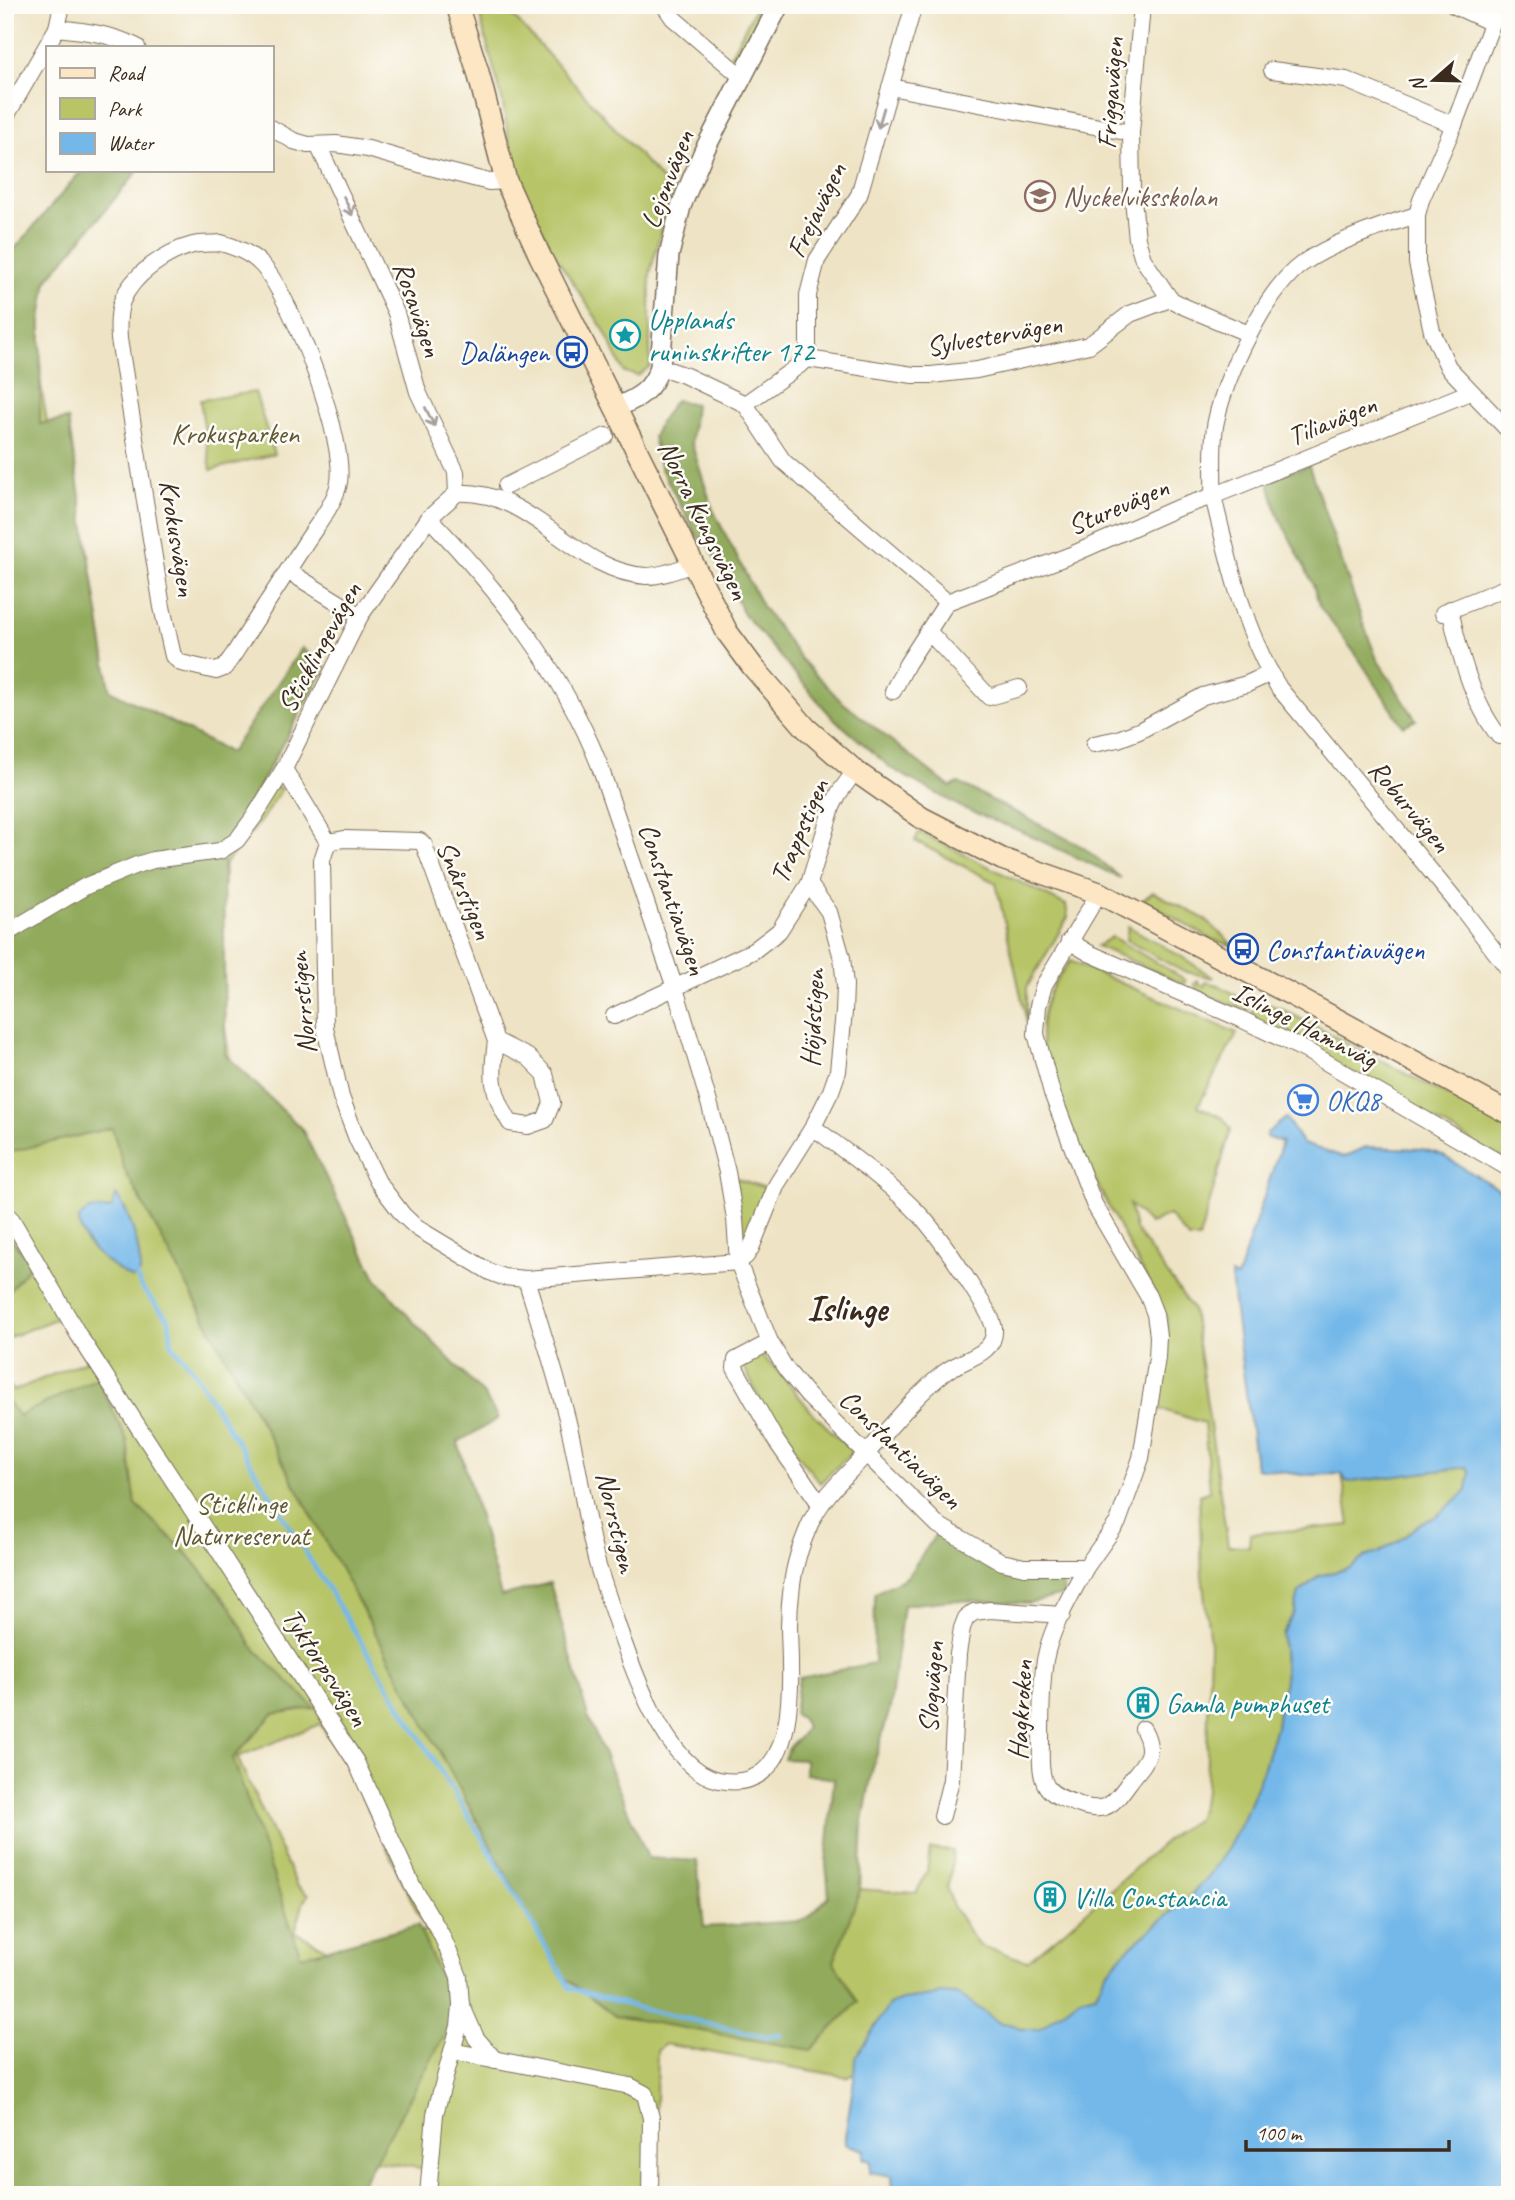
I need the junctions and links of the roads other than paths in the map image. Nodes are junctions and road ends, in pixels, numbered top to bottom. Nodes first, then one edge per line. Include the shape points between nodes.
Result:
1 (62, 5) edge
2 (457, 5) edge
3 (664, 5) edge
4 (779, 5) edge
5 (914, 5) edge
6 (1142, 5) edge
7 (1453, 5) edge
8 (1499, 5) edge
9 (1492, 23) junction
10 (57, 28) junction
11 (47, 46) edge
12 (135, 46) edge
13 (46, 47) edge
14 (1272, 70) dead end
15 (743, 78) junction
16 (890, 87) junction
17 (5, 118) edge
18 (1454, 125) junction
19 (273, 129) edge
20 (1131, 133) junction
21 (317, 145) junction
22 (506, 181) junction
23 (1417, 215) junction
24 (1170, 299) junction
25 (1249, 334) junction
26 (808, 359) junction
27 (660, 367) junction
28 (1470, 392) junction
29 (745, 404) junction
30 (617, 407) junction
31 (1510, 432) edge
32 (606, 436) dead end
33 (506, 486) dead end
34 (457, 493) junction
35 (1213, 496) junction
36 (429, 518) junction
37 (693, 564) junction
38 (288, 571) junction
39 (1510, 586) edge
40 (947, 602) junction
41 (360, 616) junction
42 (928, 631) junction
43 (1270, 673) junction
44 (1019, 688) dead end
45 (893, 691) dead end
46 (1499, 736) dead end
47 (1094, 744) dead end
48 (284, 769) junction
49 (855, 771) junction
50 (328, 842) junction
51 (809, 884) junction
52 (1099, 893) junction
53 (5, 934) edge
54 (1069, 941) junction
55 (1510, 971) edge
56 (675, 988) junction
57 (614, 1016) dead end
58 (496, 1041) junction
59 (1510, 1114) edge
60 (813, 1128) junction
61 (1510, 1169) edge
62 (5, 1213) edge
63 (738, 1262) junction
64 (526, 1279) junction
65 (770, 1342) junction
66 (867, 1453) junction
67 (820, 1504) junction
68 (1086, 1567) junction
69 (1062, 1615) junction
70 (1143, 1730) dead end
71 (942, 1816) dead end
72 (461, 2006) junction
73 (452, 2051) junction
74 (495, 2060) junction
75 (428, 2195) edge
76 (650, 2195) edge

1 - 10 street
2 - 22 main road, Norra Kungsvägen
3 - 15 street
4 - 15 street, Lejonvägen
5 - 16 street, Frejavägen
6 - 20 street, Friggavägen
7 - 9 street
8 - 9 street
9 - 18 street
10 - 11 street
10 - 12 street via 91,32
13 - 17 street
14 - 18 street via 1346,80
15 - 27 street, Lejonvägen via 681,206 669,255
16 - 20 street
16 -> 26 street, Frejavägen via 859,195 817,260 808,295
18 - 23 street
19 - 21 street via 294,141
20 - 24 street, Friggavägen via 1136,239 1143,259
21 - 22 street via 368,149 489,181
21 -> 34 street, Rosavägen via 397,313 418,392 457,472
22 - 30 main road, Norra Kungsvägen
23 - 25 street, Sturevägen via 1381,226 1304,262 1286,278
23 - 28 street via 1417,263 1432,331 1448,367
24 - 25 street
24 - 26 street, Sylvestervägen via 1130,314 1089,345 977,370 913,375
25 - 35 street, Sturevägen via 1215,423
26 - 29 street
27 - 29 street
27 - 30 street, Lejonvägen via 643,394
28 - 31 street
28 - 35 street, Tiliavägen
29 - 40 street via 783,461
30 - 37 main road, Norra Kungsvägen
32 - 33 street
34 - 36 street, Sticklingevägen
34 - 37 street via 486,494 514,505 617,569 647,576
35 - 40 street, Sturevägen
35 - 43 street, Roburvägen via 1243,611
36 - 41 street, Sticklingevägen
36 - 56 street, Constantiavägen via 505,603 575,707 599,764
37 - 49 main road, Norra Kungsvägen via 727,632 753,667 806,728
38 - 38 street, Krokusvägen via 224,668 209,670 181,663 173,656 118,325 123,299 136,279 153,264 196,244 237,248 261,264 277,286 312,360 340,457 338,488
38 - 41 street
39 - 46 street via 1447,611 1471,682
40 - 42 street
41 - 48 street, Sticklingevägen
42 - 44 street via 989,697
42 - 45 street
43 - 47 street via 1203,696 1139,731
43 - 55 street, Roburvägen
48 - 50 street
48 - 53 street, Sticklingevägen via 230,846 209,854 137,865 86,887
49 - 51 street, Trappstigen via 832,807
49 - 52 main road, Norra Kungsvägen via 922,818 991,853
50 - 58 street, Snårstigen via 420,841 424,845
50 - 64 street, Norrstigen via 322,860 324,1028 357,1139 378,1182 417,1228 489,1272
51 - 56 street, Trappstigen via 779,931 752,951
51 - 60 street, Höjdstigen via 829,912 845,985 838,1071
52 - 54 street
52 - 59 main road, Norra Kungsvägen
54 - 61 street, Islinge Hamnväg via 1307,1051
54 - 68 street via 1044,985 1038,1006 1036,1034 1042,1062 1094,1204 1148,1296 1158,1336 1141,1458 1118,1522
56 - 57 street, Trappstigen
56 - 63 street, Constantiavägen via 727,1172
58 - 58 street, Snårstigen via 491,1071 497,1102 510,1123 528,1126 545,1120 552,1103 545,1074 528,1057
60 - 63 street, Höjdstigen via 777,1184 751,1248
60 - 66 street, Norrstigen via 922,1217 955,1260 993,1324 994,1340 988,1349 947,1370 907,1406
62 - 72 street, Tyktorpsvägen via 78,1334 356,1762 413,1887 453,1959
63 - 64 street
63 - 65 street, Constantiavägen
64 - 67 street, Norrstigen via 565,1408 596,1560 628,1659 663,1731 698,1771 715,1779 730,1781 764,1772 781,1745 790,1689 792,1581
65 - 66 street, Constantiavägen via 807,1395
65 - 67 street via 736,1360 735,1368 776,1441
66 - 67 street, Norrstigen
66 - 68 street, Constantiavägen via 938,1525 1002,1562 1024,1567
68 - 69 street, Hagkroken
69 - 70 street, Hagkroken via 1046,1659 1041,1709 1043,1778 1048,1787 1059,1797 1103,1808 1147,1760 1150,1742
69 - 71 street, Slogvägen via 990,1610 966,1618 958,1654 951,1780
72 - 73 street, Tyktorpsvägen
72 - 74 street via 476,2038
73 - 74 street
73 - 75 street, Tyktorpsvägen via 435,2114
74 - 76 street via 631,2086 645,2094 651,2118

